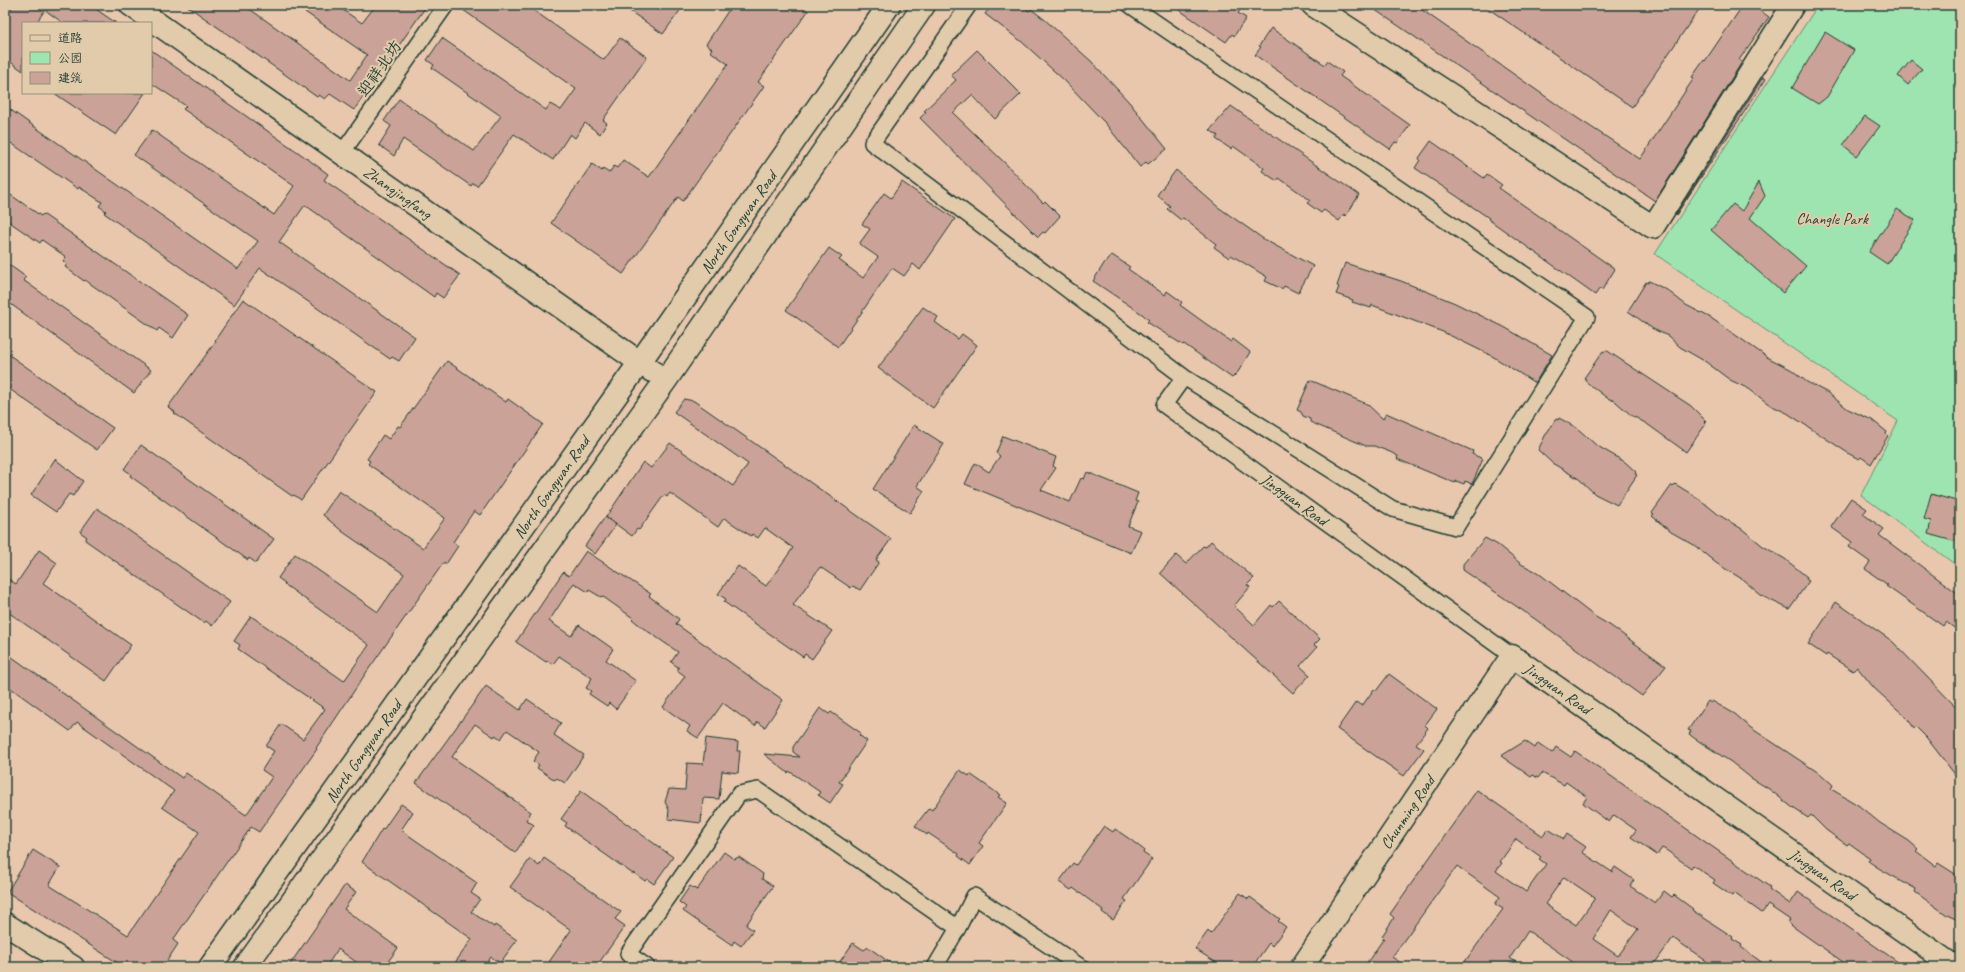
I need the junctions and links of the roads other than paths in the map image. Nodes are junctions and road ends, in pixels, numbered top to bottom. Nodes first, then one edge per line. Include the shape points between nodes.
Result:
1 (131, 5) edge
2 (446, 5) edge
3 (889, 5) edge
4 (924, 5) edge
5 (969, 5) edge
6 (1130, 5) edge
7 (1313, 5) edge
8 (1793, 5) edge
9 (342, 153) junction
10 (640, 362) junction
11 (1184, 378) junction
12 (666, 380) junction
13 (1512, 656) junction
14 (5, 924) edge
15 (958, 928) junction
16 (73, 967) edge
17 (210, 967) edge
18 (245, 967) edge
19 (647, 967) edge
20 (935, 967) edge
21 (1081, 967) edge
22 (1302, 967) edge
23 (1955, 967) edge

1 - 9 main road, Zhangjingfang
2 - 9 street, 迎祥北坊
3 - 10 main road, North Gongyuan Road
4 - 12 main road, North Gongyuan Road
5 - 11 street via 872,144
6 - 11 street via 1586,317 1456,527 1393,508
7 - 8 main road via 1653,226
9 - 10 main road, Zhangjingfang
10 - 12 main road, Zhangjingfang
10 - 17 main road, North Gongyuan Road
11 - 13 street, Jingguan Road via 1164,405
12 - 18 main road, North Gongyuan Road
13 - 22 main road, Chunming Road
13 - 23 main road, Jingguan Road
14 - 16 main road
15 - 19 street via 758,790 739,794 628,954
15 - 20 street
15 - 21 street via 974,896

